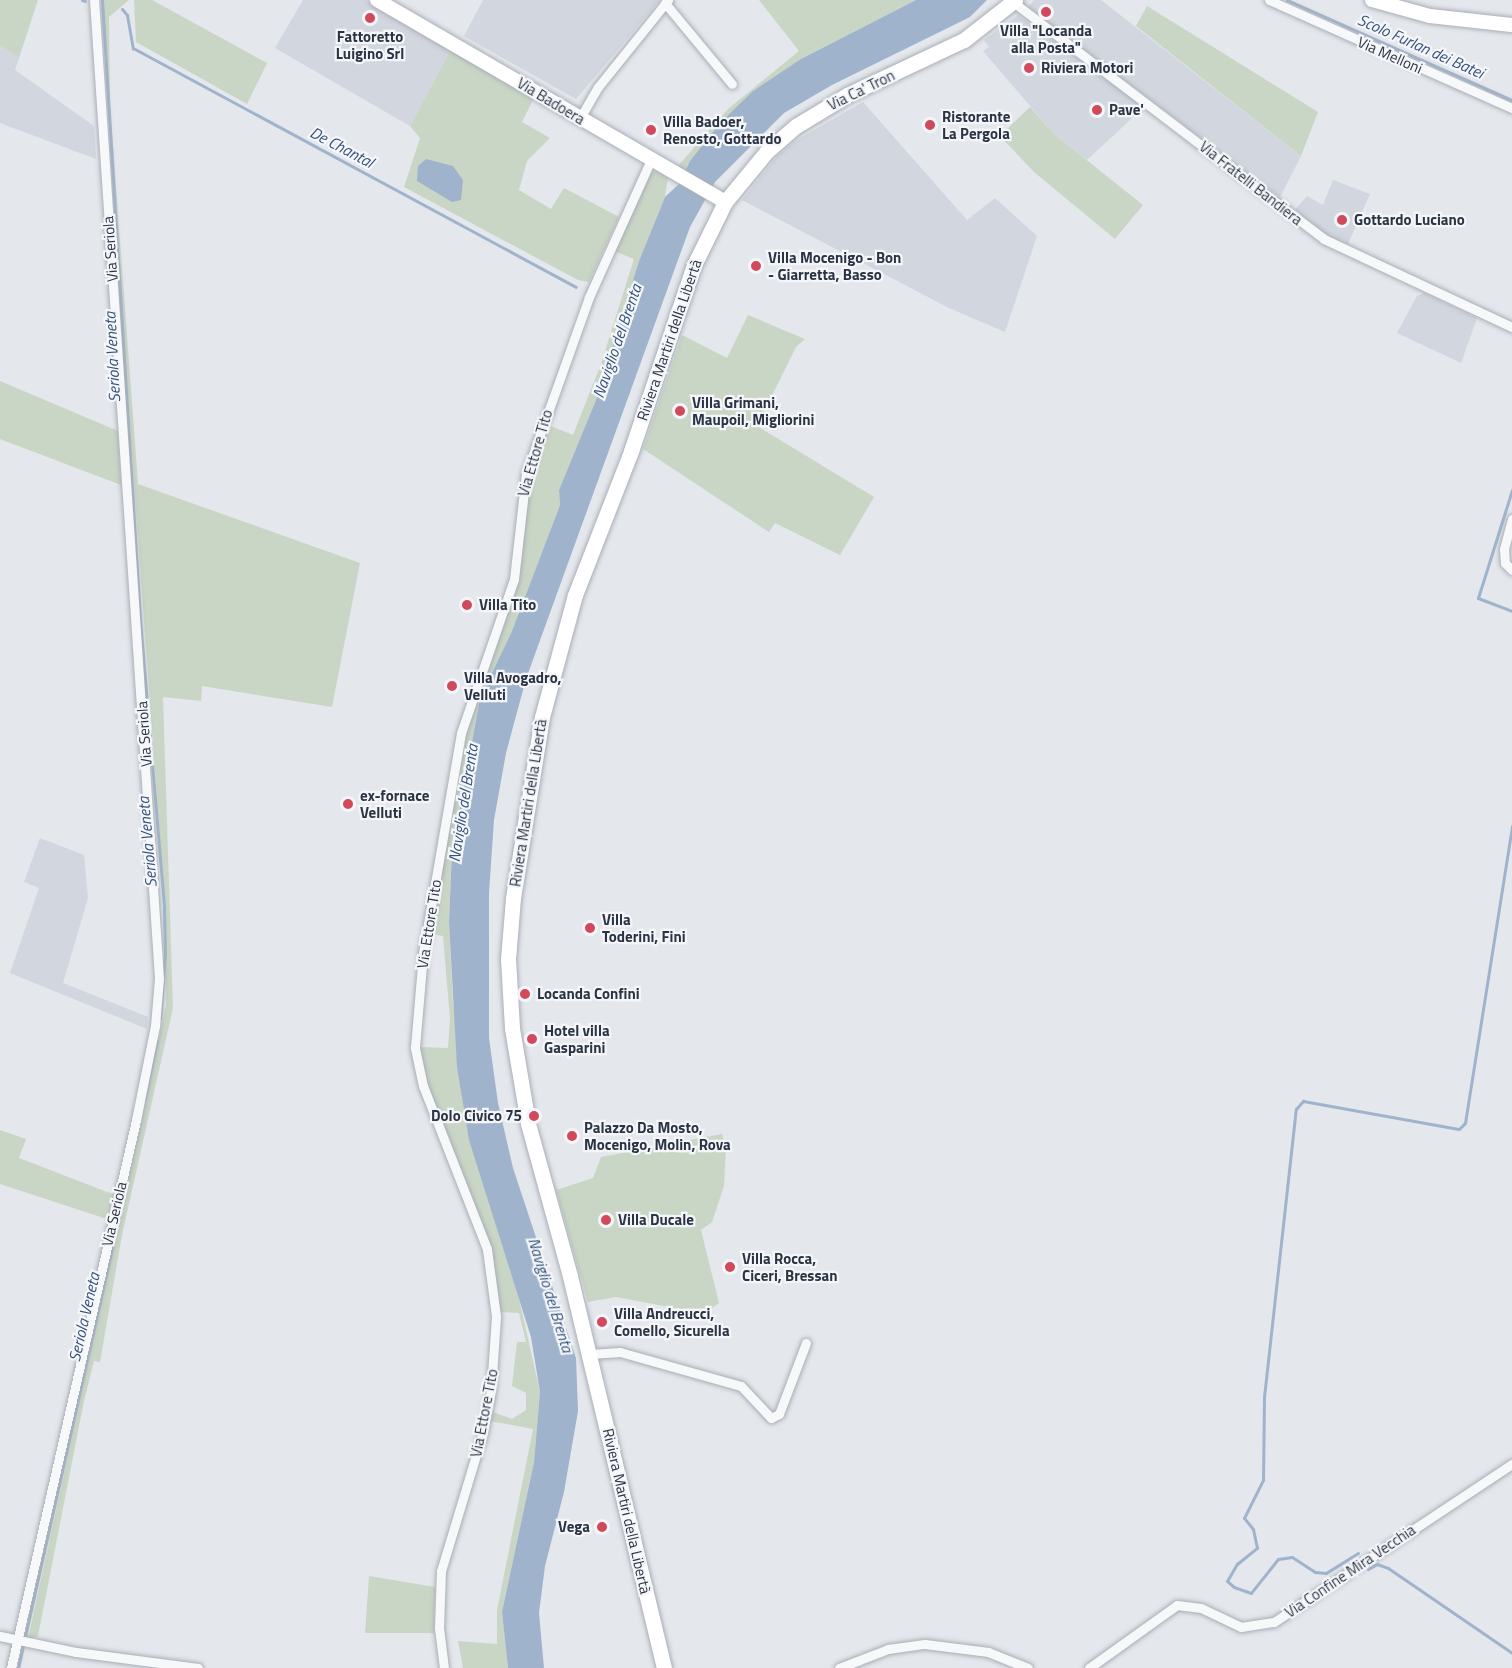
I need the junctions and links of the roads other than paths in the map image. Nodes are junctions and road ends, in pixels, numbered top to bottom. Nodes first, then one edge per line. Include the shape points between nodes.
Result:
1 (93, 0) edge
2 (377, 0) edge
3 (1269, 0) edge
4 (1372, 0) edge
5 (1014, 1) edge
6 (666, 2) edge
7 (1512, 25) edge
8 (732, 84) dead end
9 (1512, 108) edge
10 (580, 118) junction
11 (651, 160) junction
12 (725, 202) junction
13 (1512, 327) edge
14 (1512, 519) edge
15 (1512, 570) edge
16 (806, 1343) dead end
17 (590, 1354) junction
18 (1512, 1464) edge
19 (0, 1636) edge
20 (21, 1642) junction
21 (11, 1668) edge
22 (198, 1668) edge
23 (444, 1668) edge
24 (664, 1668) edge
25 (839, 1668) edge
26 (1028, 1668) edge
27 (1089, 1668) edge

1 - 20 street, Via Seriola via 159,978 153,1036 136,1120
2 - 10 main road, Via Badoera
3 - 9 street, Via Melloni
4 - 7 main road via 1430,16
5 - 12 main road, Via Ca' Tron via 964,40 847,96 796,126 767,151
5 - 13 street, Via Fratelli Bandiera via 1324,239
6 - 8 street
6 - 10 street via 598,87
10 - 11 main road, Via Badoera
11 - 12 main road, Via Badoera
11 - 23 street, Via Ettore Tito via 585,307 526,474 514,579 461,733 423,953 415,1047 423,1086 487,1249 496,1316 491,1390 483,1432 441,1571 439,1628
12 - 17 main road, Riviera Martiri della Libertà via 694,265 631,451 567,618 540,727 516,867 508,959 512,1028 528,1123
14 - 15 street via 1504,556
16 - 17 street via 776,1418 764,1416 741,1386 620,1352
17 - 24 main road, Riviera Martiri della Libertà
18 - 27 street, Via Confine Mira Vecchia via 1274,1622 1241,1627 1201,1608 1177,1605
19 - 20 street
20 - 21 street, Via Seriola
20 - 22 street
25 - 26 street via 888,1649 925,1644 988,1652

